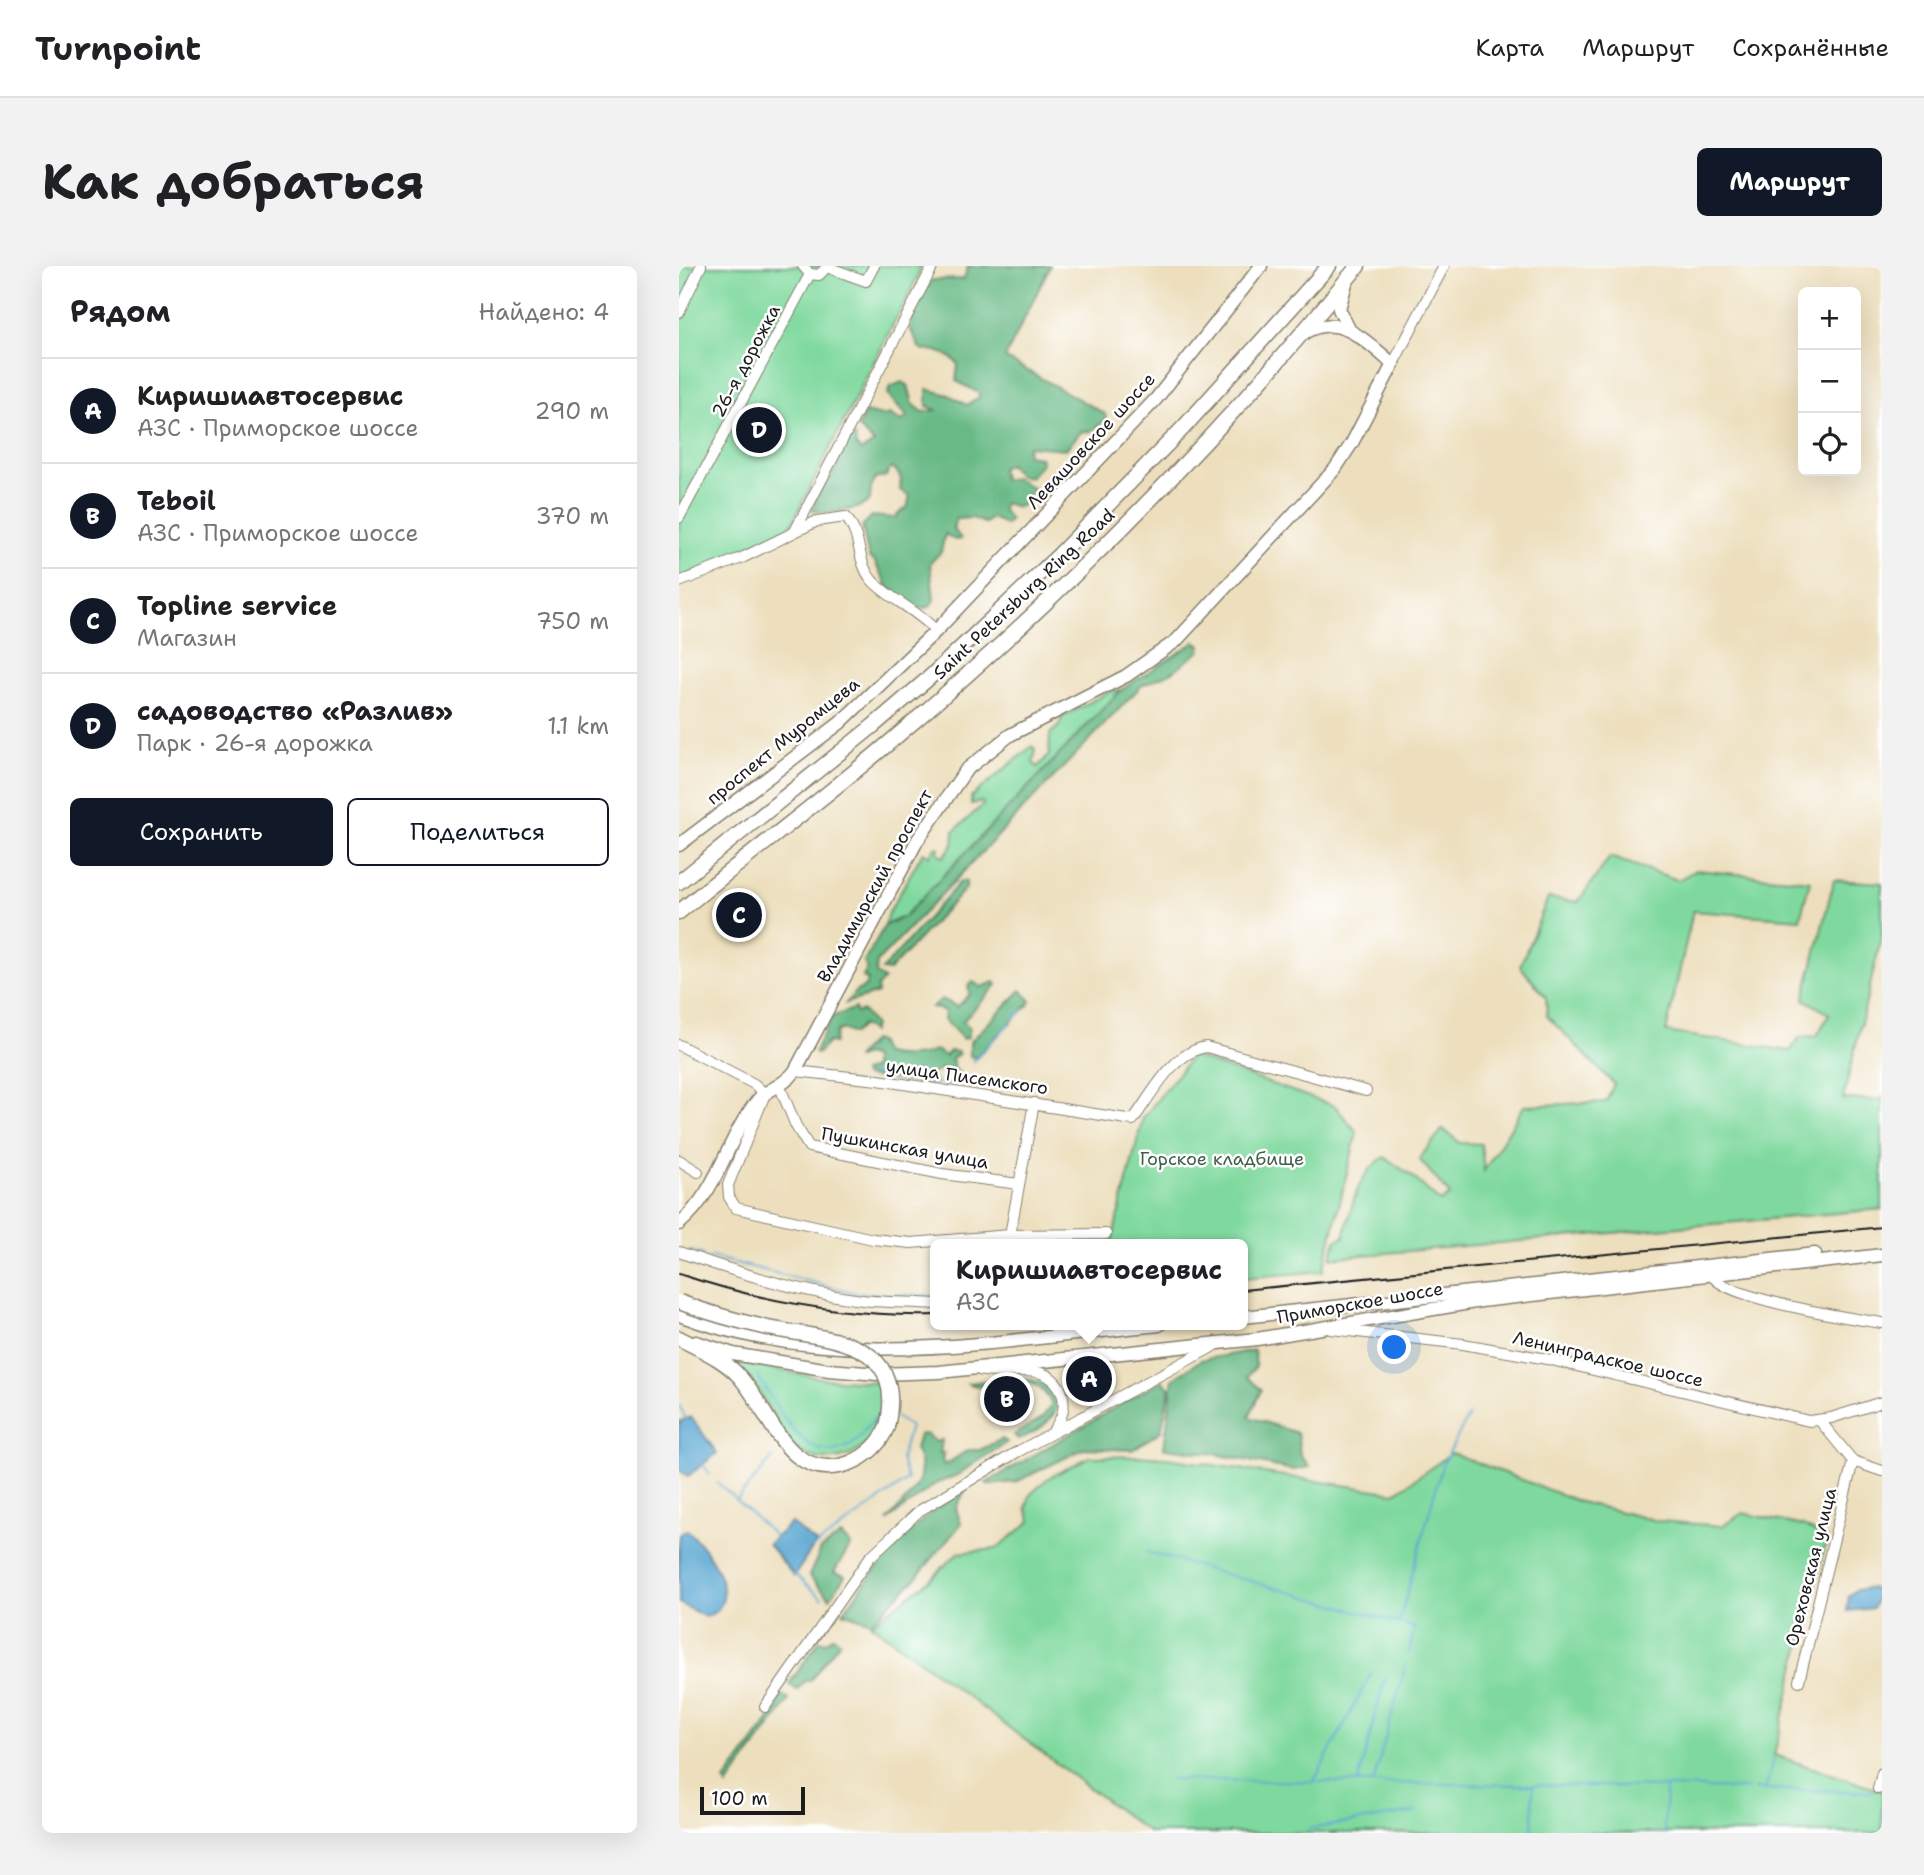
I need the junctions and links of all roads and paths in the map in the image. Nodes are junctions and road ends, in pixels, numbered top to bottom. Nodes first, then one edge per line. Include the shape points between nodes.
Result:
1 (701, 266) edge
2 (827, 266) edge
3 (874, 266) edge
4 (933, 266) edge
5 (1261, 266) edge
6 (1358, 266) edge
7 (1444, 266) edge
8 (1328, 267) edge
9 (807, 270) edge
10 (1348, 279) junction
11 (679, 312) edge
12 (1349, 329) junction
13 (1298, 337) junction
14 (1393, 364) junction
15 (679, 518) edge
16 (796, 530) junction
17 (679, 582) edge
18 (936, 631) junction
19 (679, 845) edge
20 (679, 882) edge
21 (679, 912) edge
22 (679, 1045) edge
23 (795, 1071) junction
24 (780, 1087) junction
25 (1366, 1091) dead end
26 (765, 1094) junction
27 (1034, 1103) junction
28 (679, 1160) edge
29 (698, 1172) dead end
30 (1019, 1184) junction
31 (679, 1224) edge
32 (1106, 1234) dead end
33 (1010, 1235) junction
34 (960, 1239) edge
35 (930, 1241) edge
36 (1882, 1247) edge
37 (679, 1252) edge
38 (1882, 1255) edge
39 (1711, 1273) junction
40 (679, 1301) edge
41 (930, 1304) edge
42 (679, 1315) edge
43 (1258, 1315) junction
44 (1248, 1316) edge
45 (1882, 1323) edge
46 (1323, 1326) junction
47 (1102, 1330) edge
48 (679, 1338) edge
49 (1257, 1339) junction
50 (1219, 1343) junction
51 (975, 1369) junction
52 (1882, 1402) edge
53 (1820, 1421) junction
54 (1053, 1431) junction
55 (1853, 1461) junction
56 (1882, 1471) edge
57 (1799, 1681) dead end
58 (765, 1707) dead end
59 (1882, 1773) edge
60 (1878, 1789) dead end

1 - 11 street
2 - 3 street via 866,281
2 - 9 street, 26-я дорожка via 819,275
4 - 16 street
5 - 18 main road, Левашовское шоссе via 1156,398
6 - 10 highway, Saint Petersburg Ring Road
7 - 14 street, Владимирский проспект
8 - 20 highway, Saint Petersburg Ring Road via 1127,488 929,678
9 - 15 street, 26-я дорожка
10 - 12 main road via 1339,302
10 - 13 highway, Saint Petersburg Ring Road
12 - 13 main road via 1327,324
12 - 14 main road
13 - 21 highway, Saint Petersburg Ring Road via 1145,506 1015,631 889,743
14 - 23 main road, Владимирский проспект via 1335,469 1176,641 1126,676 1010,735 949,789
16 - 17 street via 744,557
16 - 18 street via 826,518 846,517 854,527 871,580
18 - 19 main road, проспект Муромцева via 840,723
22 - 26 street
23 - 24 main road, Владимирский проспект
23 - 27 street, улица Писемского
24 - 26 main road, Владимирский проспект
24 - 30 street, Пушкинская улица via 809,1147 941,1174
25 - 27 street, улица Писемского via 1225,1051 1199,1048 1178,1060 1133,1120
26 - 31 main road via 703,1199
26 - 35 street via 728,1185 736,1208 873,1239
27 - 30 street
28 - 29 street
30 - 33 street
32 - 33 street
33 - 34 street
36 - 43 main road, Приморское шоссе
37 - 41 street via 825,1293
38 - 39 main road, Приморское шоссе
39 - 45 street via 1718,1283 1759,1298 1822,1315
39 - 46 main road, Приморское шоссе
40 - 48 highway, bridge via 731,1319 859,1347 881,1367 890,1387 887,1427 876,1446 854,1461 833,1466 806,1461 782,1443 740,1377
42 - 47 main road via 726,1331 793,1344 875,1350
43 - 44 main road, Приморское шоссе
43 - 49 main road via 1268,1328
46 - 49 main road, Приморское шоссе
46 - 53 street, Ленинградское шоссе via 1526,1355 1775,1415
48 - 51 main road, Приморское шоссе via 733,1354 829,1370 878,1374
49 - 50 main road, Приморское шоссе
50 - 51 main road, Приморское шоссе
50 - 54 street
51 - 54 street via 992,1374 1034,1370 1053,1380 1063,1399 1062,1415
52 - 53 street, Ленинградское шоссе
53 - 55 street
54 - 58 street via 919,1511 883,1542
55 - 56 street
55 - 57 street, Ореховская улица
59 - 60 street

